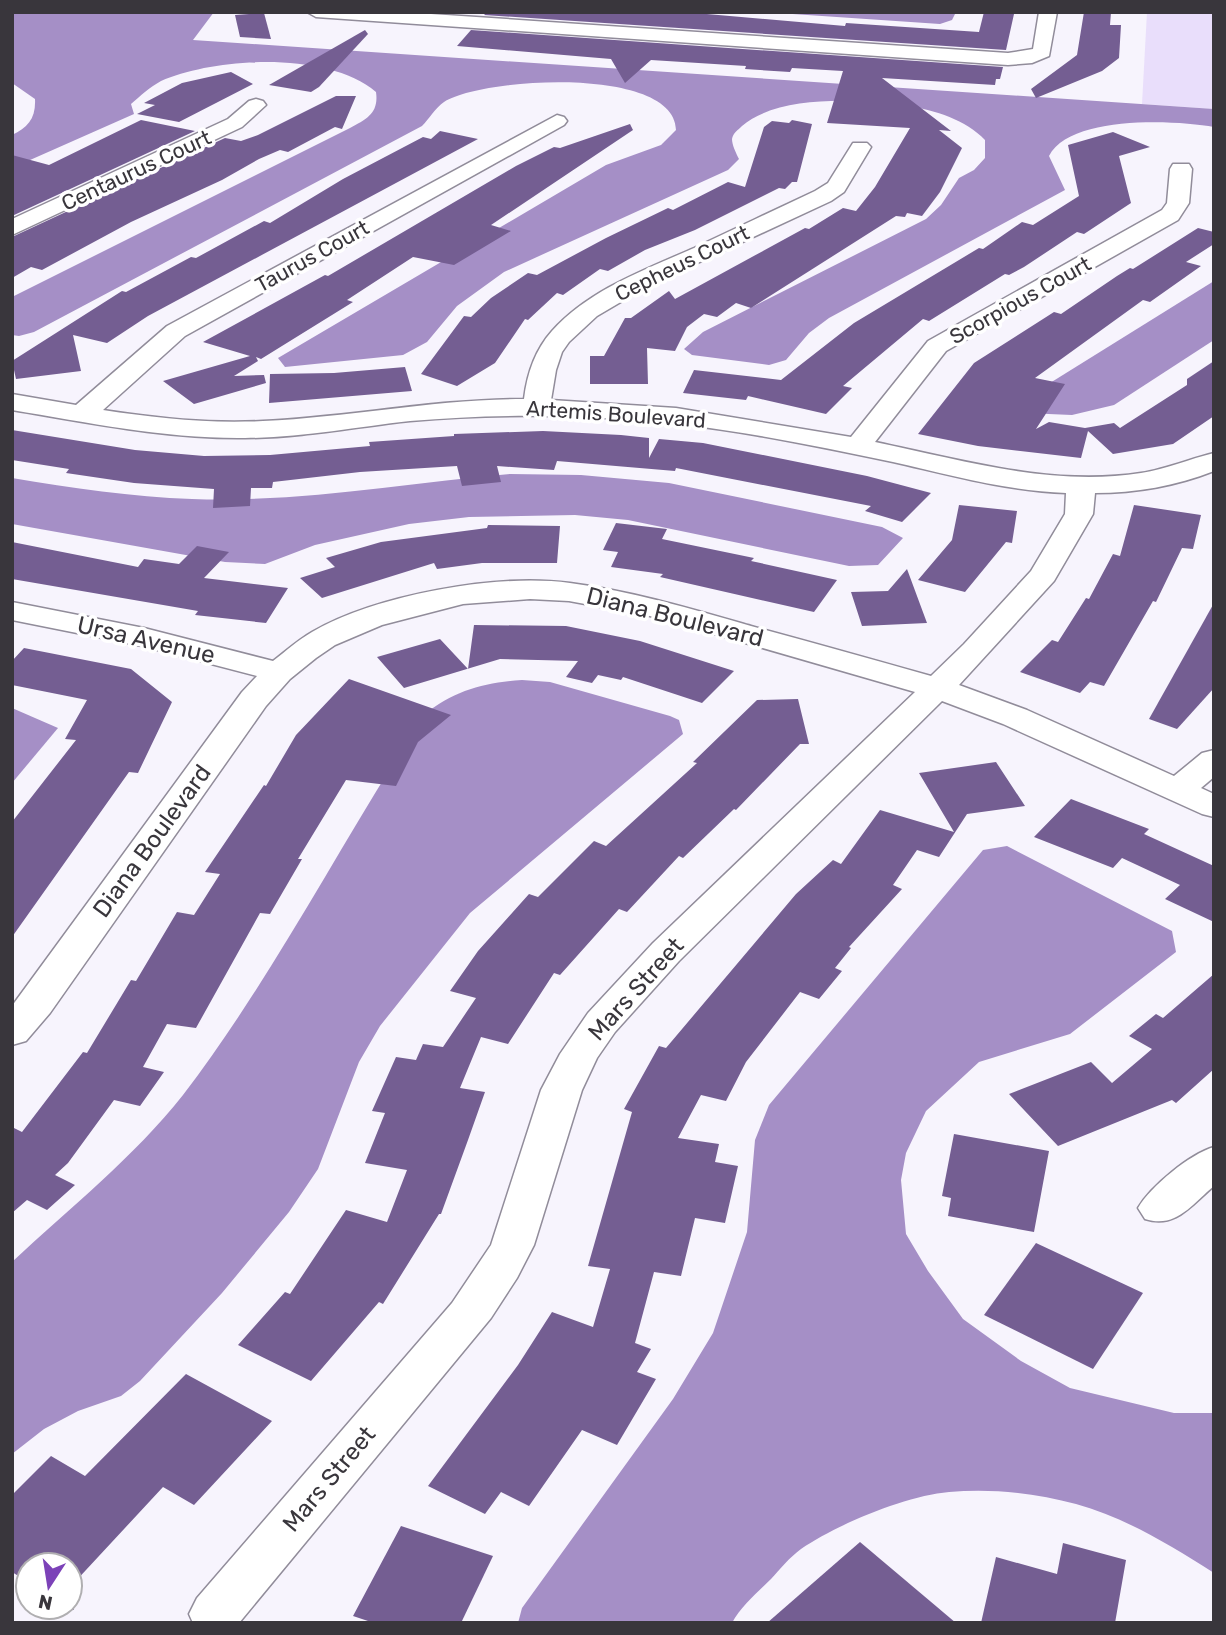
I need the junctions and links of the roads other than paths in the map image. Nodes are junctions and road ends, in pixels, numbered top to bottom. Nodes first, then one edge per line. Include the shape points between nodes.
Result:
1 (316, 12) edge
2 (1048, 12) edge
3 (256, 105) dead end
4 (557, 121) dead end
5 (860, 147) dead end
6 (1181, 169) dead end
7 (12, 228) edge
8 (12, 402) edge
9 (537, 407) junction
10 (82, 414) junction
11 (858, 446) junction
12 (1214, 461) edge
13 (1081, 485) junction
14 (12, 611) edge
15 (279, 672) junction
16 (937, 688) junction
17 (1214, 760) edge
18 (1179, 789) junction
19 (1214, 807) edge
20 (12, 1032) edge
21 (1214, 1161) edge
22 (1160, 1208) dead end
23 (215, 1614) dead end

1 - 2 street via 995,58 1032,57 1042,52
3 - 7 street, Centaurus Court via 235,123
4 - 10 street, Taurus Court via 176,331
5 - 9 street, Cepheus Court via 836,187 824,196 642,280 582,317 552,348
6 - 11 street, Scorpious Court via 1178,203 1170,215 937,346
8 - 10 street, Artemis Boulevard
9 - 10 street, Artemis Boulevard via 438,410 245,430 173,427
9 - 11 street, Artemis Boulevard via 685,416
11 - 13 street, Artemis Boulevard via 1006,479
12 - 13 street, Artemis Boulevard via 1167,477
13 - 16 street, Mars Street via 1079,514 1043,575
14 - 15 street, Ursa Avenue via 144,637
15 - 16 street, Diana Boulevard via 324,638 371,618 431,601 530,590 610,598 659,609
15 - 20 street, Diana Boulevard via 254,699
16 - 18 street, Diana Boulevard
16 - 23 street, Mars Street via 666,952 592,1033 569,1072 505,1262 468,1315
17 - 18 street
18 - 19 street, Diana Boulevard
21 - 22 street

